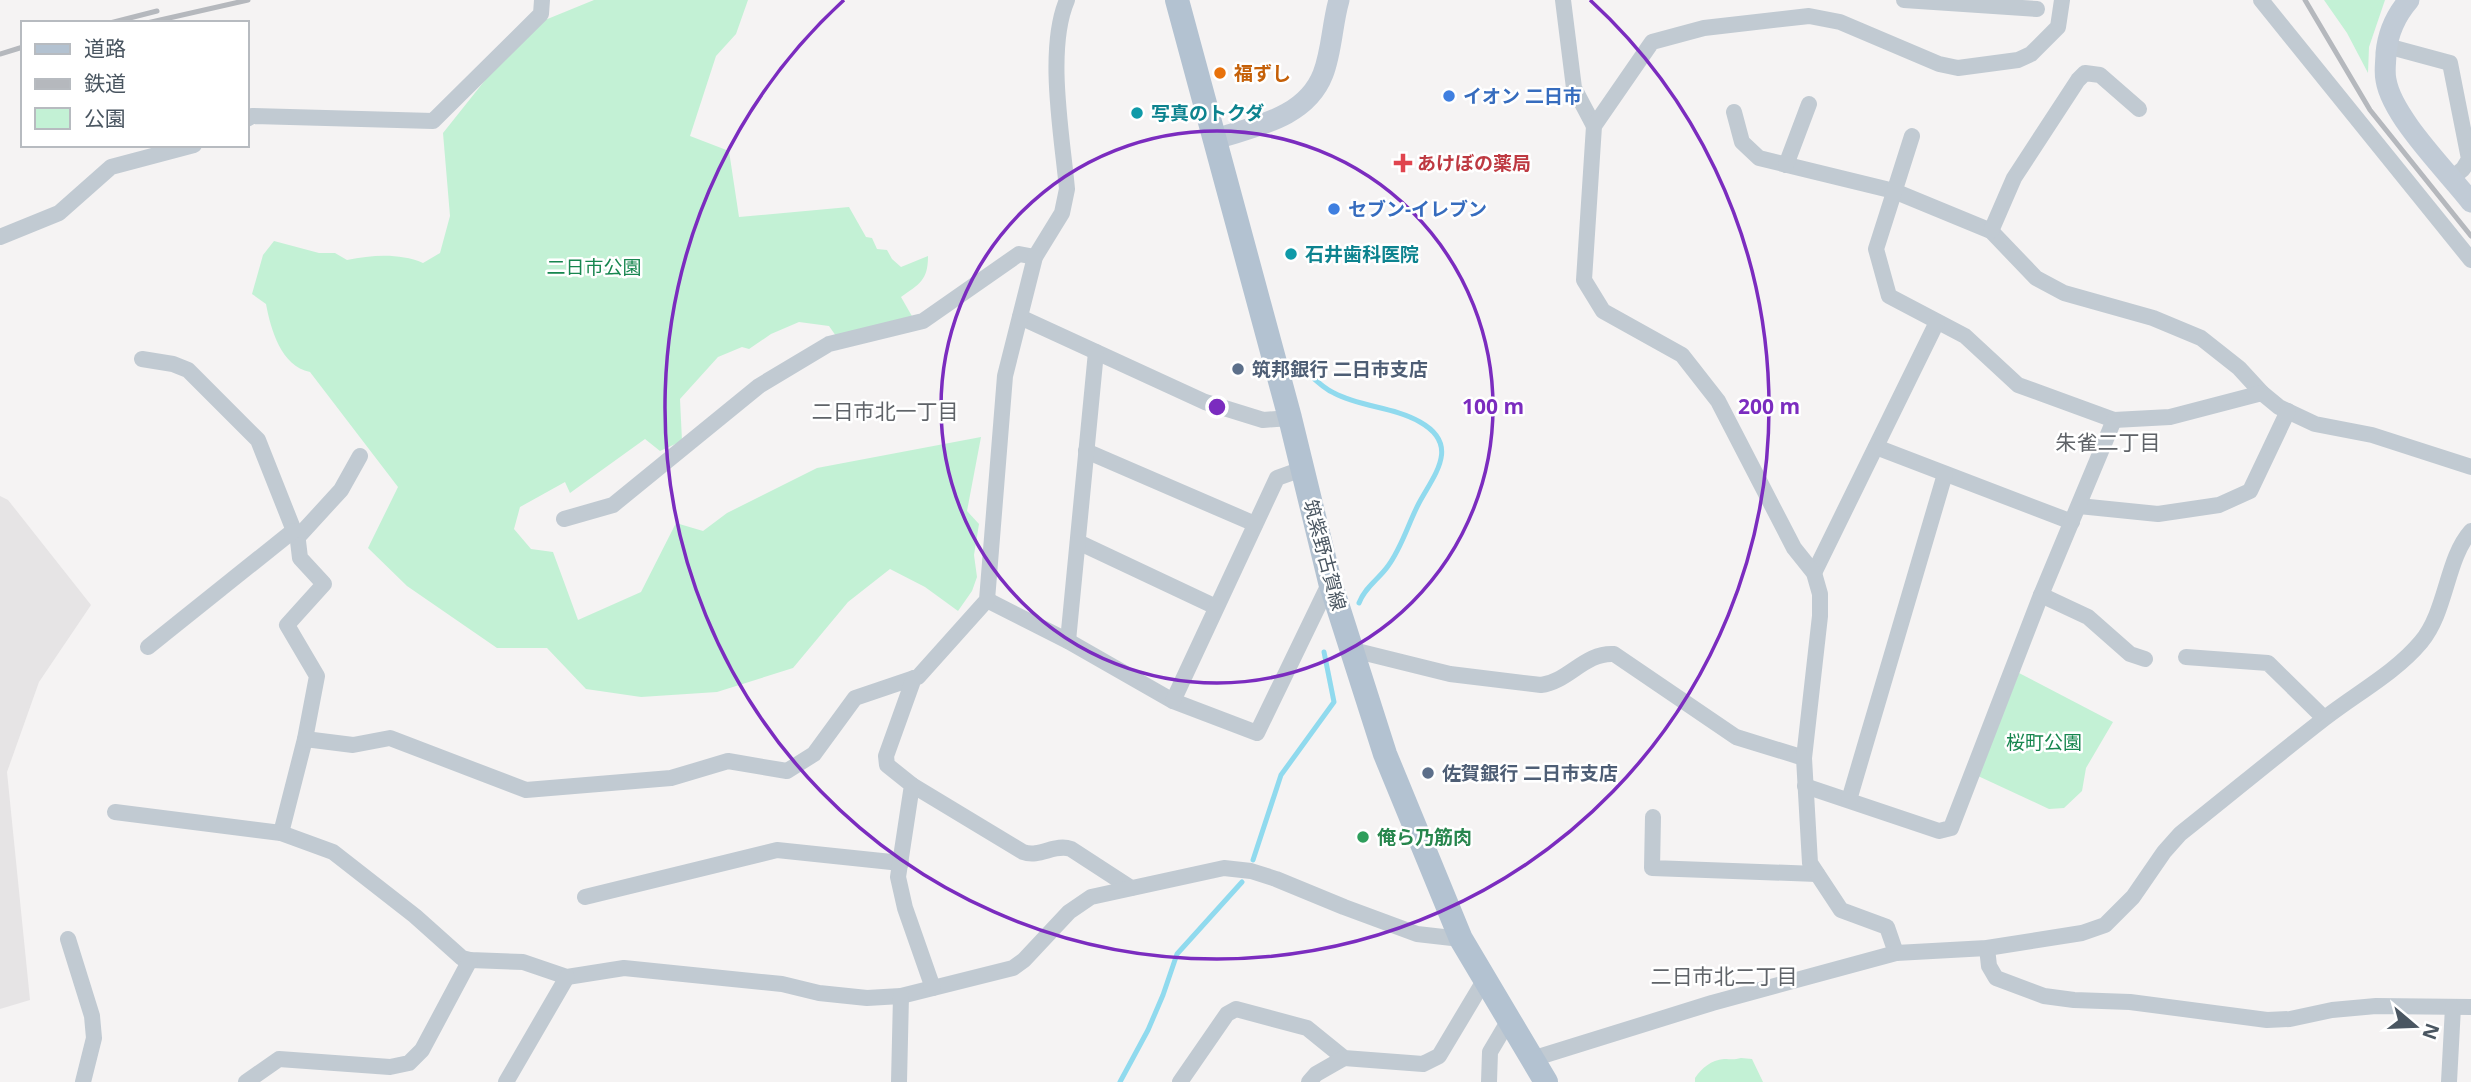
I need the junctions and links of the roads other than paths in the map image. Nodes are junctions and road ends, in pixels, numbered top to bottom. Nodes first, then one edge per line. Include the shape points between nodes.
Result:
1 (542, 0) edge
2 (1068, 0) edge
3 (1177, 0) edge
4 (1339, 0) edge
5 (1563, 0) edge
6 (1904, 0) edge
7 (2062, 0) edge
8 (2261, 0) edge
9 (2409, 0) edge
10 (2037, 9) dead end
11 (2387, 46) junction
12 (1809, 104) dead end
13 (2140, 109) dead end
14 (1734, 112) dead end
15 (248, 118) edge
16 (1594, 125) junction
17 (1912, 136) dead end
18 (1216, 139) junction
19 (186, 147) edge
20 (1786, 165) junction
21 (2452, 178) junction
22 (1894, 191) junction
23 (2471, 202) edge
24 (1991, 232) junction
25 (0, 237) edge
26 (1035, 257) junction
27 (2471, 260) edge
28 (1020, 317) junction
29 (1937, 322) junction
30 (1096, 352) junction
31 (142, 359) dead end
32 (2262, 393) junction
33 (2288, 411) junction
34 (1290, 418) junction
35 (2114, 420) junction
36 (1876, 447) junction
37 (1087, 451) junction
38 (360, 456) dead end
39 (2471, 467) edge
40 (1302, 469) junction
41 (1945, 474) junction
42 (2079, 506) junction
43 (564, 519) dead end
44 (2072, 522) junction
45 (1255, 524) junction
46 (2471, 531) edge
47 (295, 534) junction
48 (1078, 542) junction
49 (1814, 573) junction
50 (1330, 582) junction
51 (2040, 595) junction
52 (987, 600) junction
53 (1216, 607) junction
54 (1068, 641) junction
55 (148, 647) dead end
56 (1353, 650) junction
57 (2186, 657) dead end
58 (2145, 659) dead end
59 (914, 678) junction
60 (1173, 701) junction
61 (2324, 718) junction
62 (305, 739) junction
63 (1804, 758) junction
64 (912, 785) junction
65 (1805, 786) junction
66 (1849, 800) junction
67 (115, 812) dead end
68 (1653, 817) dead end
69 (281, 833) junction
70 (901, 863) junction
71 (1816, 874) junction
72 (1131, 888) junction
73 (585, 897) dead end
74 (68, 939) dead end
75 (1461, 939) junction
76 (1987, 948) junction
77 (1896, 953) junction
78 (470, 960) junction
79 (567, 977) junction
80 (1485, 979) junction
81 (933, 988) junction
82 (901, 996) junction
83 (2453, 1007) junction
84 (2471, 1007) edge
85 (1509, 1020) junction
86 (1345, 1058) junction
87 (1532, 1059) junction
88 (83, 1082) edge
89 (246, 1082) edge
90 (506, 1082) edge
91 (899, 1082) edge
92 (1180, 1082) edge
93 (1309, 1082) edge
94 (1489, 1082) edge
95 (1546, 1082) edge
96 (2449, 1082) edge

1 - 15 street via 541,15 433,121
2 - 26 street via 1055,53 1067,189 1056,226
3 - 18 main road, 筑紫野古賀線
4 - 18 street via 1326,62 1314,90 1290,113
5 - 16 street via 1574,88
6 - 10 street
7 - 16 street via 2058,27 2031,54 1958,68 1840,22 1809,16 1704,29 1652,42
8 - 27 street
9 - 11 street via 2393,24
11 - 21 street via 2385,79 2395,105
11 - 21 street via 2450,62 2469,159
12 - 20 street
13 - 24 street via 2100,75 2085,73 2014,178
14 - 20 street via 1738,134 1747,148 1759,158
16 - 49 street via 1584,279 1603,311 1682,355 1711,392 1794,548
17 - 22 street
18 - 34 main road, 筑紫野古賀線
19 - 25 street via 111,167 59,213
20 - 22 street
21 - 23 street
22 - 24 street
22 - 29 street via 1876,249 1889,296
24 - 32 street via 2036,278 2064,293 2153,317 2200,338
26 - 28 street
26 - 43 street via 1019,254 923,321 830,344 759,386 613,505
28 - 30 street
28 - 52 street via 1005,376
29 - 35 street via 1965,336 2018,385
29 - 36 street
30 - 34 street via 1205,402 1263,419
30 - 37 street
31 - 47 street via 188,370 258,440
32 - 33 street
32 - 35 street via 2170,417
33 - 39 street via 2315,424 2372,435
33 - 42 street via 2250,491 2219,505 2158,514
34 - 40 main road, 筑紫野古賀線
35 - 42 street
36 - 41 street
36 - 49 street
37 - 45 street
37 - 48 street
38 - 47 street via 341,490
40 - 45 street via 1277,478
40 - 50 main road, 筑紫野古賀線
41 - 44 street
41 - 66 street
42 - 44 street
44 - 51 street
45 - 53 street
46 - 61 street via 2421,641 2390,671
47 - 55 street
47 - 62 street via 300,558 324,584 287,625 317,676
48 - 53 street
48 - 54 street
49 - 63 street via 1820,616
50 - 56 main road, 筑紫野古賀線
50 - 60 street via 1257,733
51 - 58 street via 2088,617 2130,654
51 - 66 street via 1951,828 1939,831
52 - 54 street
52 - 59 street
53 - 60 street
54 - 60 street
56 - 63 street via 1450,674 1541,685 1601,653 1614,654 1736,737
56 - 75 main road, 筑紫野古賀線 via 1385,754
57 - 61 street via 2268,663
59 - 62 street via 855,698 814,754 787,771 728,761 671,778 526,790 390,738 353,745
59 - 64 street via 886,755 887,765
61 - 76 street via 2180,834 2133,897 2105,925
62 - 69 street
63 - 65 street
64 - 70 street
64 - 72 street via 1023,852 1032,855 1063,846
65 - 66 street
65 - 71 street via 1810,863
67 - 69 street
68 - 71 street via 1652,868
69 - 78 street via 332,852 455,953
70 - 73 street via 777,850
70 - 81 street via 901,897
71 - 77 street via 1841,910 1887,928
72 - 75 street via 1224,868 1251,871 1418,934
72 - 81 street via 1081,902 1013,968
74 - 88 street via 92,1016 94,1038
75 - 80 main road, 筑紫野古賀線
76 - 77 street
76 - 83 street via 1996,978 2044,996 2074,1000 2130,1002 2267,1020 2376,1006
77 - 87 street
78 - 79 street via 523,962
78 - 89 street via 422,1050 409,1063 390,1066 279,1059
79 - 82 street via 624,968 867,998
79 - 90 street
80 - 85 main road, 筑紫野古賀線
80 - 86 street via 1431,1062 1415,1065
81 - 82 street
82 - 91 street
83 - 84 street
83 - 96 street
85 - 87 main road, 筑紫野古賀線
85 - 94 street via 1490,1052
86 - 92 street via 1307,1028 1236,1009 1227,1014
86 - 93 street
87 - 95 main road, 筑紫野古賀線

